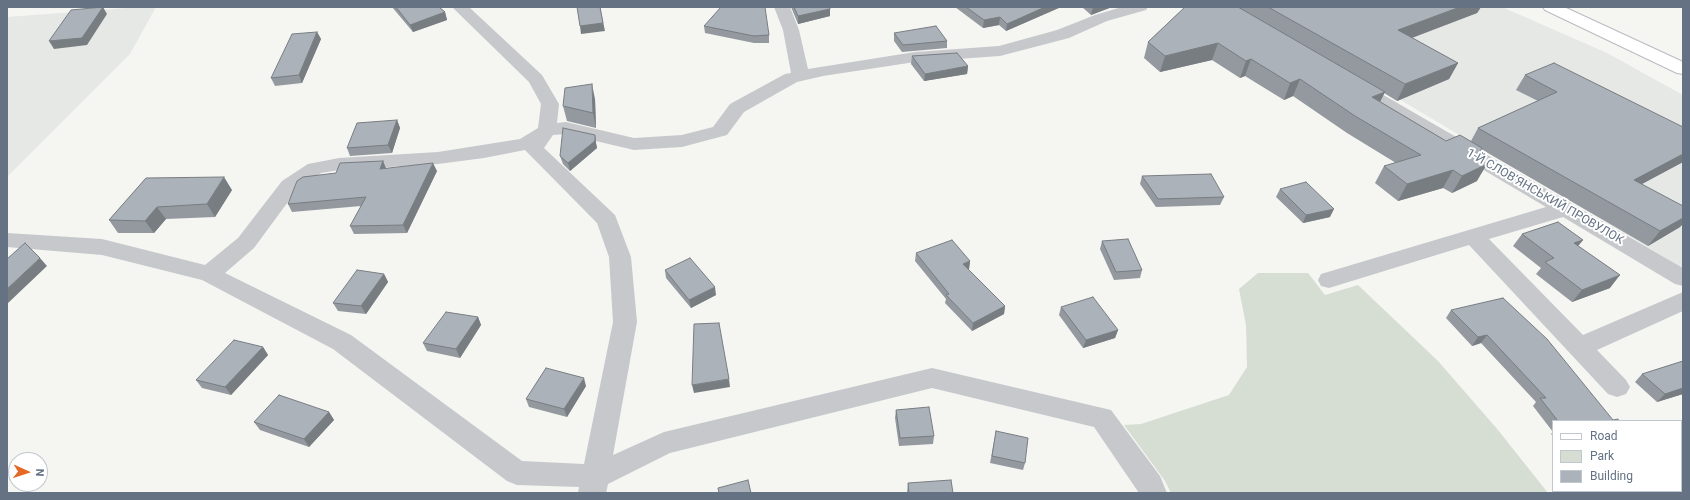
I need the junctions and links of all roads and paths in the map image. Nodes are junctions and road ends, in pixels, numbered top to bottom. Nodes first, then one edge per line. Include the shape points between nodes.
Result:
1 (460, 7) edge
2 (782, 7) edge
3 (1140, 7) edge
4 (1551, 7) edge
5 (1683, 69) edge
6 (801, 76) junction
7 (1342, 78) edge
8 (548, 130) junction
9 (1565, 209) junction
10 (1475, 238) junction
11 (7, 240) edge
12 (209, 274) junction
13 (1683, 278) edge
14 (1329, 280) dead end
15 (1683, 301) edge
16 (1580, 347) junction
17 (1617, 387) dead end
18 (594, 485) edge
19 (1153, 493) edge

1 - 8 street via 536,79 550,104
2 - 6 street via 791,30
3 - 6 street via 1101,18 1063,34 1000,51 908,58
4 - 5 street
6 - 8 street via 791,78 737,108 720,131 682,141 634,144 566,128
7 - 9 street, 1-Й СЛОВ’ЯНСЬКИЙ ПРОВУЛОК
8 - 12 street via 526,144 484,152 315,168 289,186 246,243
8 - 18 street via 534,149 607,220 620,257 624,322
9 - 10 street
9 - 13 street, 1-Й СЛОВ’ЯНСЬКИЙ ПРОВУЛОК
10 - 14 street
10 - 16 street
11 - 12 street via 102,247
12 - 18 street via 342,342 517,473
15 - 16 street
16 - 17 street
18 - 19 street via 664,443 932,378 1102,418 1150,485

